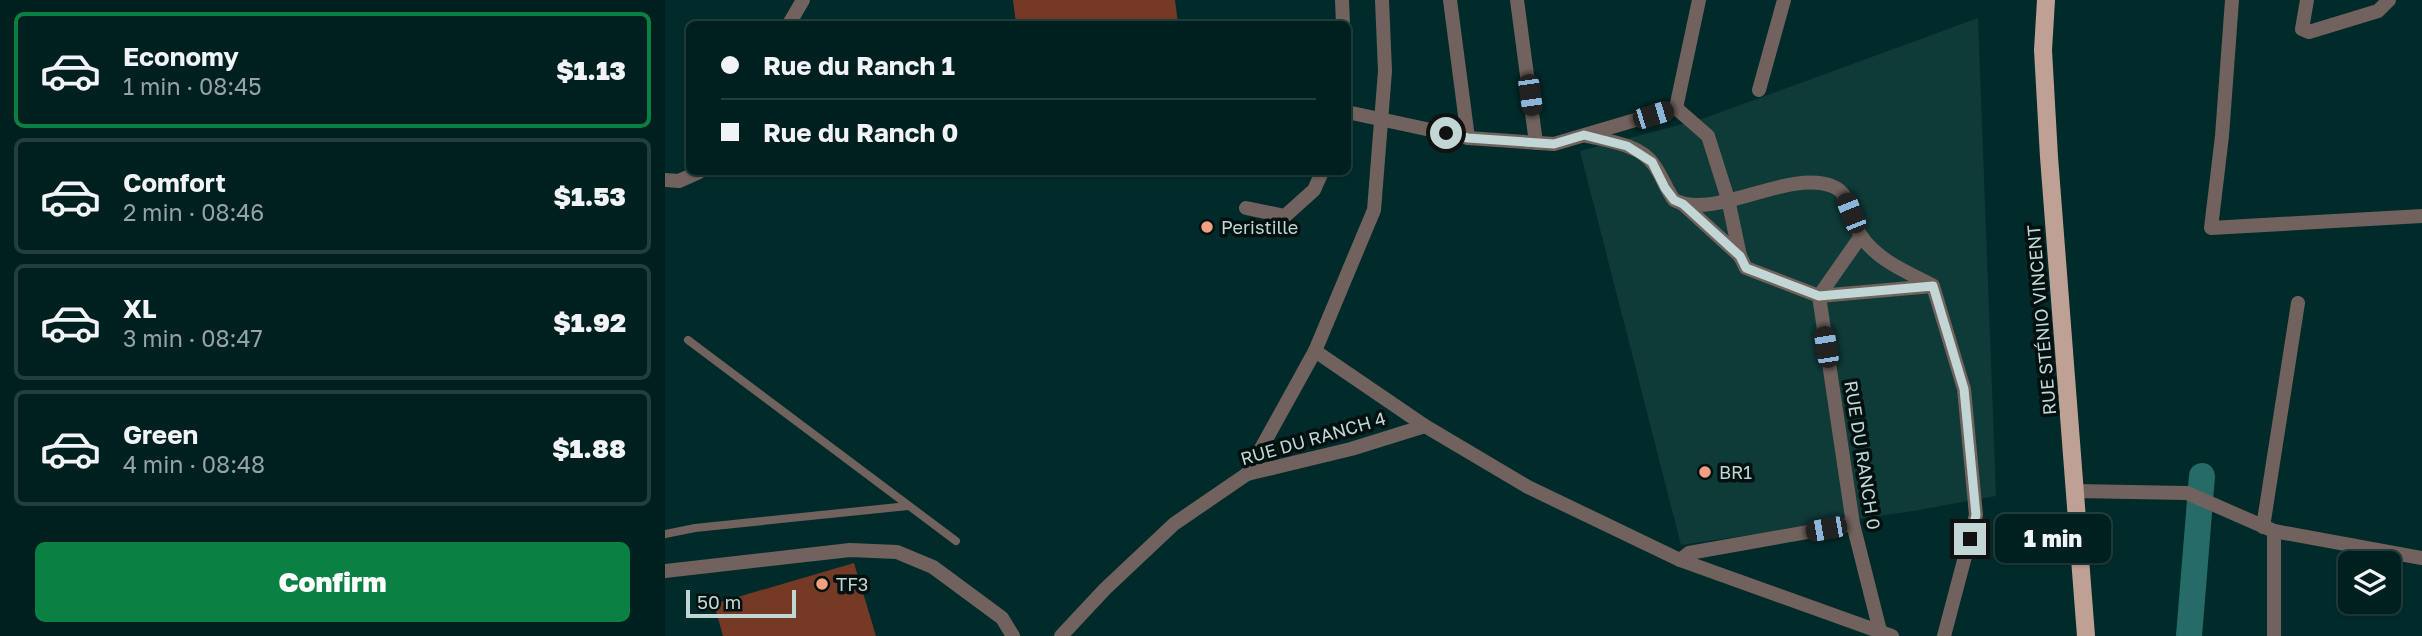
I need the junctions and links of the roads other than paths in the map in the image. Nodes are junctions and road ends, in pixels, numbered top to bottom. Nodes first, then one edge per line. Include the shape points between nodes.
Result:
1 (803, 0) edge
2 (1342, 0) edge
3 (1382, 0) edge
4 (1450, 0) edge
5 (1517, 0) edge
6 (1699, 0) edge
7 (1784, 0) edge
8 (2046, 0) edge
9 (2232, 0) edge
10 (2307, 0) edge
11 (2389, 0) edge
12 (791, 21) edge
13 (1343, 21) edge
14 (1759, 90) dead end
15 (1675, 108) junction
16 (1351, 113) edge
17 (1381, 118) junction
18 (1584, 135) junction
19 (1468, 138) junction
20 (1536, 143) junction
21 (690, 175) edge
22 (1321, 175) edge
23 (672, 181) edge
24 (1728, 199) junction
25 (1683, 204) junction
26 (1246, 208) dead end
27 (2422, 216) edge
28 (1861, 236) junction
29 (1740, 256) junction
30 (1933, 286) junction
31 (1819, 296) junction
32 (2298, 303) dead end
33 (688, 340) dead end
34 (1315, 351) junction
35 (1425, 426) junction
36 (1247, 474) junction
37 (2075, 491) junction
38 (908, 506) junction
39 (1853, 524) junction
40 (2268, 529) junction
41 (665, 534) edge
42 (956, 541) dead end
43 (2422, 558) edge
44 (1680, 560) junction
45 (665, 571) edge
46 (1886, 633) edge
47 (1013, 636) edge
48 (1061, 636) edge
49 (1944, 636) edge
50 (2086, 636) edge
51 (2274, 636) edge

1 - 12 street
2 - 13 street
3 - 17 street via 1385,71
4 - 19 street
5 - 20 street
6 - 15 street
7 - 14 street
8 - 37 main road, RUE STÉNIO VINCENT via 2043,50 2049,157
9 - 27 street via 2211,228
10 - 11 street via 2302,29 2309,32 2378,11
15 - 18 street
15 - 24 street via 1709,136
16 - 17 street
17 - 19 street
17 - 34 street via 1374,210
18 - 20 street via 1554,144
18 - 25 street via 1640,153 1652,162 1674,200
19 - 20 street
21 - 23 street
22 - 26 street via 1314,190 1285,215
24 - 25 street
24 - 28 street via 1797,184 1835,186 1844,194
24 - 29 street
25 - 29 street
28 - 30 street via 1889,263
28 - 31 street
29 - 31 street via 1746,268
30 - 31 street
30 - 49 street via 1964,389 1976,515
31 - 39 street, RUE DU RANCH 0
32 - 40 street
33 - 38 lane
34 - 35 street
34 - 36 street
35 - 36 street, RUE DU RANCH 4
35 - 44 street via 1528,487
36 - 48 street, RUE DU RANCH 4 via 1174,524
37 - 40 street via 2187,493
37 - 50 main road, RUE STÉNIO VINCENT
38 - 41 lane
38 - 42 lane
39 - 44 street via 1689,552
39 - 46 street, RUE DU RANCH 0
40 - 43 street
40 - 51 street
44 - 46 street
45 - 47 street via 850,550 897,552 943,575 1002,618

